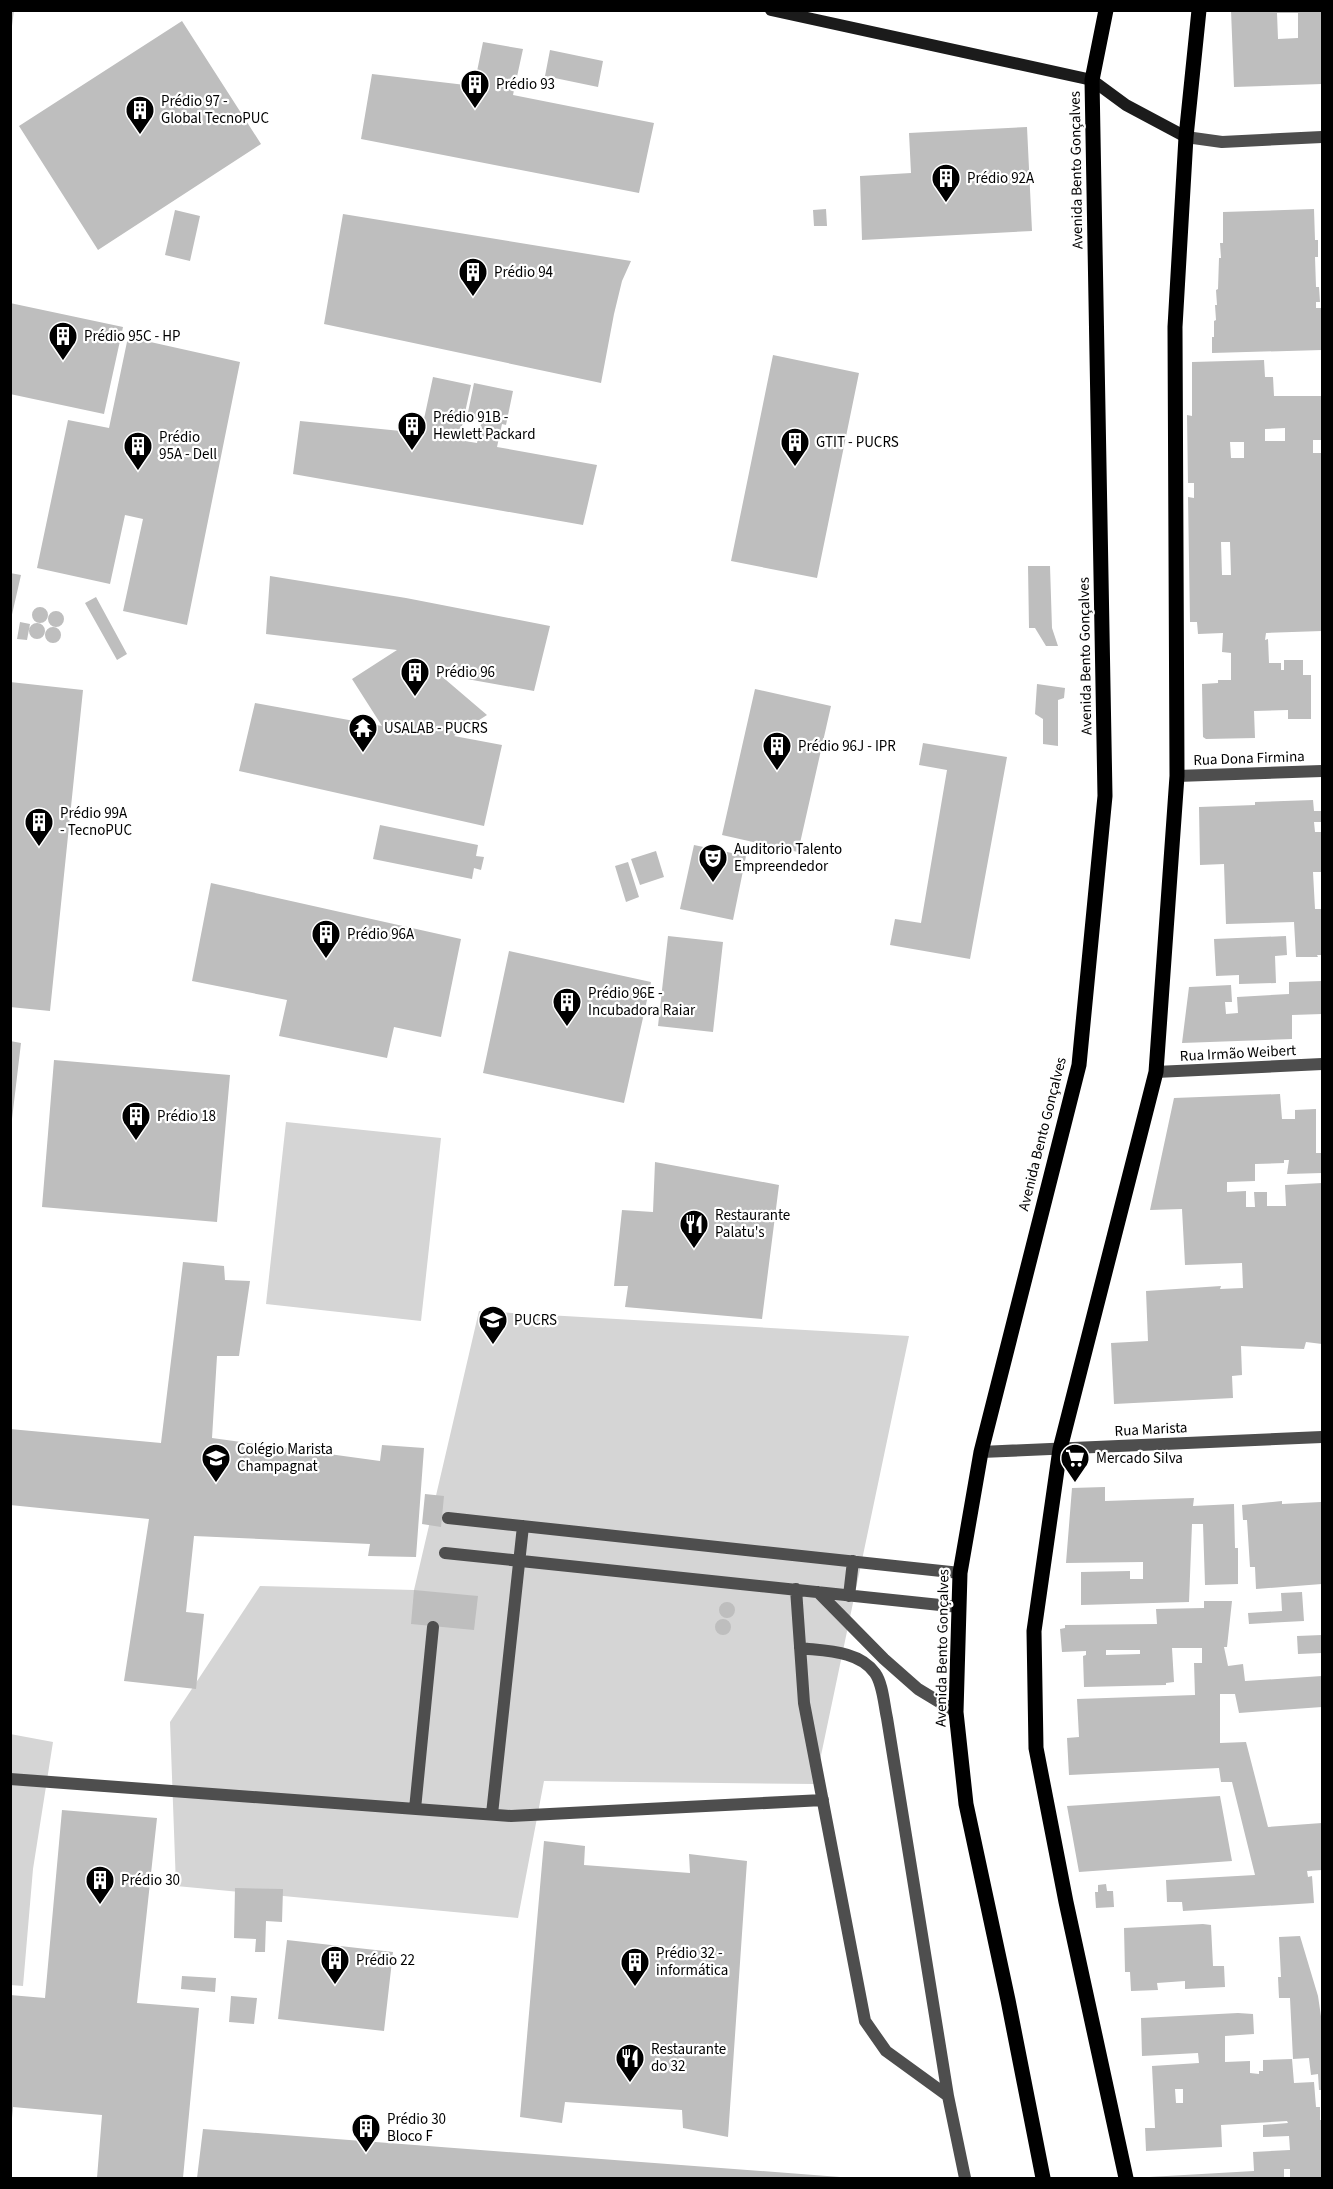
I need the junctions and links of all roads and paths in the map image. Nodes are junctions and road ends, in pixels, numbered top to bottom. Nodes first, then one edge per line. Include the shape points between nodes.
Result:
1 (771, 10) edge
2 (1106, 10) edge
3 (1199, 10) edge
4 (1092, 80) junction
5 (1186, 137) junction
6 (1323, 137) edge
7 (1323, 771) edge
8 (1177, 776) junction
9 (1323, 1064) edge
10 (1156, 1072) junction
11 (1323, 1437) edge
12 (1060, 1449) junction
13 (981, 1452) junction
14 (448, 1518) dead end
15 (524, 1526) junction
16 (445, 1553) dead end
17 (520, 1560) junction
18 (853, 1562) junction
19 (960, 1573) junction
20 (796, 1589) junction
21 (818, 1592) junction
22 (849, 1596) junction
23 (959, 1607) junction
24 (433, 1627) dead end
25 (800, 1648) junction
26 (956, 1712) junction
27 (10, 1779) edge
28 (823, 1800) junction
29 (415, 1809) junction
30 (492, 1814) junction
31 (948, 2096) junction
32 (965, 2178) edge
33 (1043, 2178) edge
34 (1126, 2178) edge

1 - 4 main road
2 - 4 main road, Avenida Bento Gonçalves
3 - 5 main road
4 - 5 main road via 1126,105
4 - 13 main road, Avenida Bento Gonçalves via 1105,796 1079,1065
5 - 6 street via 1221,142
5 - 8 main road via 1175,327
7 - 8 street, Rua Dona Firmina
8 - 10 main road
9 - 10 street, Rua Irmão Weibert
10 - 12 main road
11 - 12 street, Rua Marista
12 - 13 street, Rua Marista
12 - 34 main road via 1034,1631 1036,1748
13 - 19 main road, Avenida Bento Gonçalves
14 - 15 street
15 - 17 street
15 - 18 street
16 - 17 street
17 - 20 street
17 - 30 street
18 - 19 street
18 - 22 street
19 - 23 main road, Avenida Bento Gonçalves
20 - 21 street
20 - 25 street
21 - 22 street
21 - 26 street via 918,1689
22 - 23 street
23 - 26 main road, Avenida Bento Gonçalves
24 - 29 street
25 - 28 street via 804,1703
25 - 31 street via 858,1659 874,1673 881,1691
26 - 33 main road, Avenida Bento Gonçalves via 966,1804
27 - 29 street
28 - 30 street
28 - 31 street via 865,2020 886,2051
29 - 30 street
31 - 32 street

